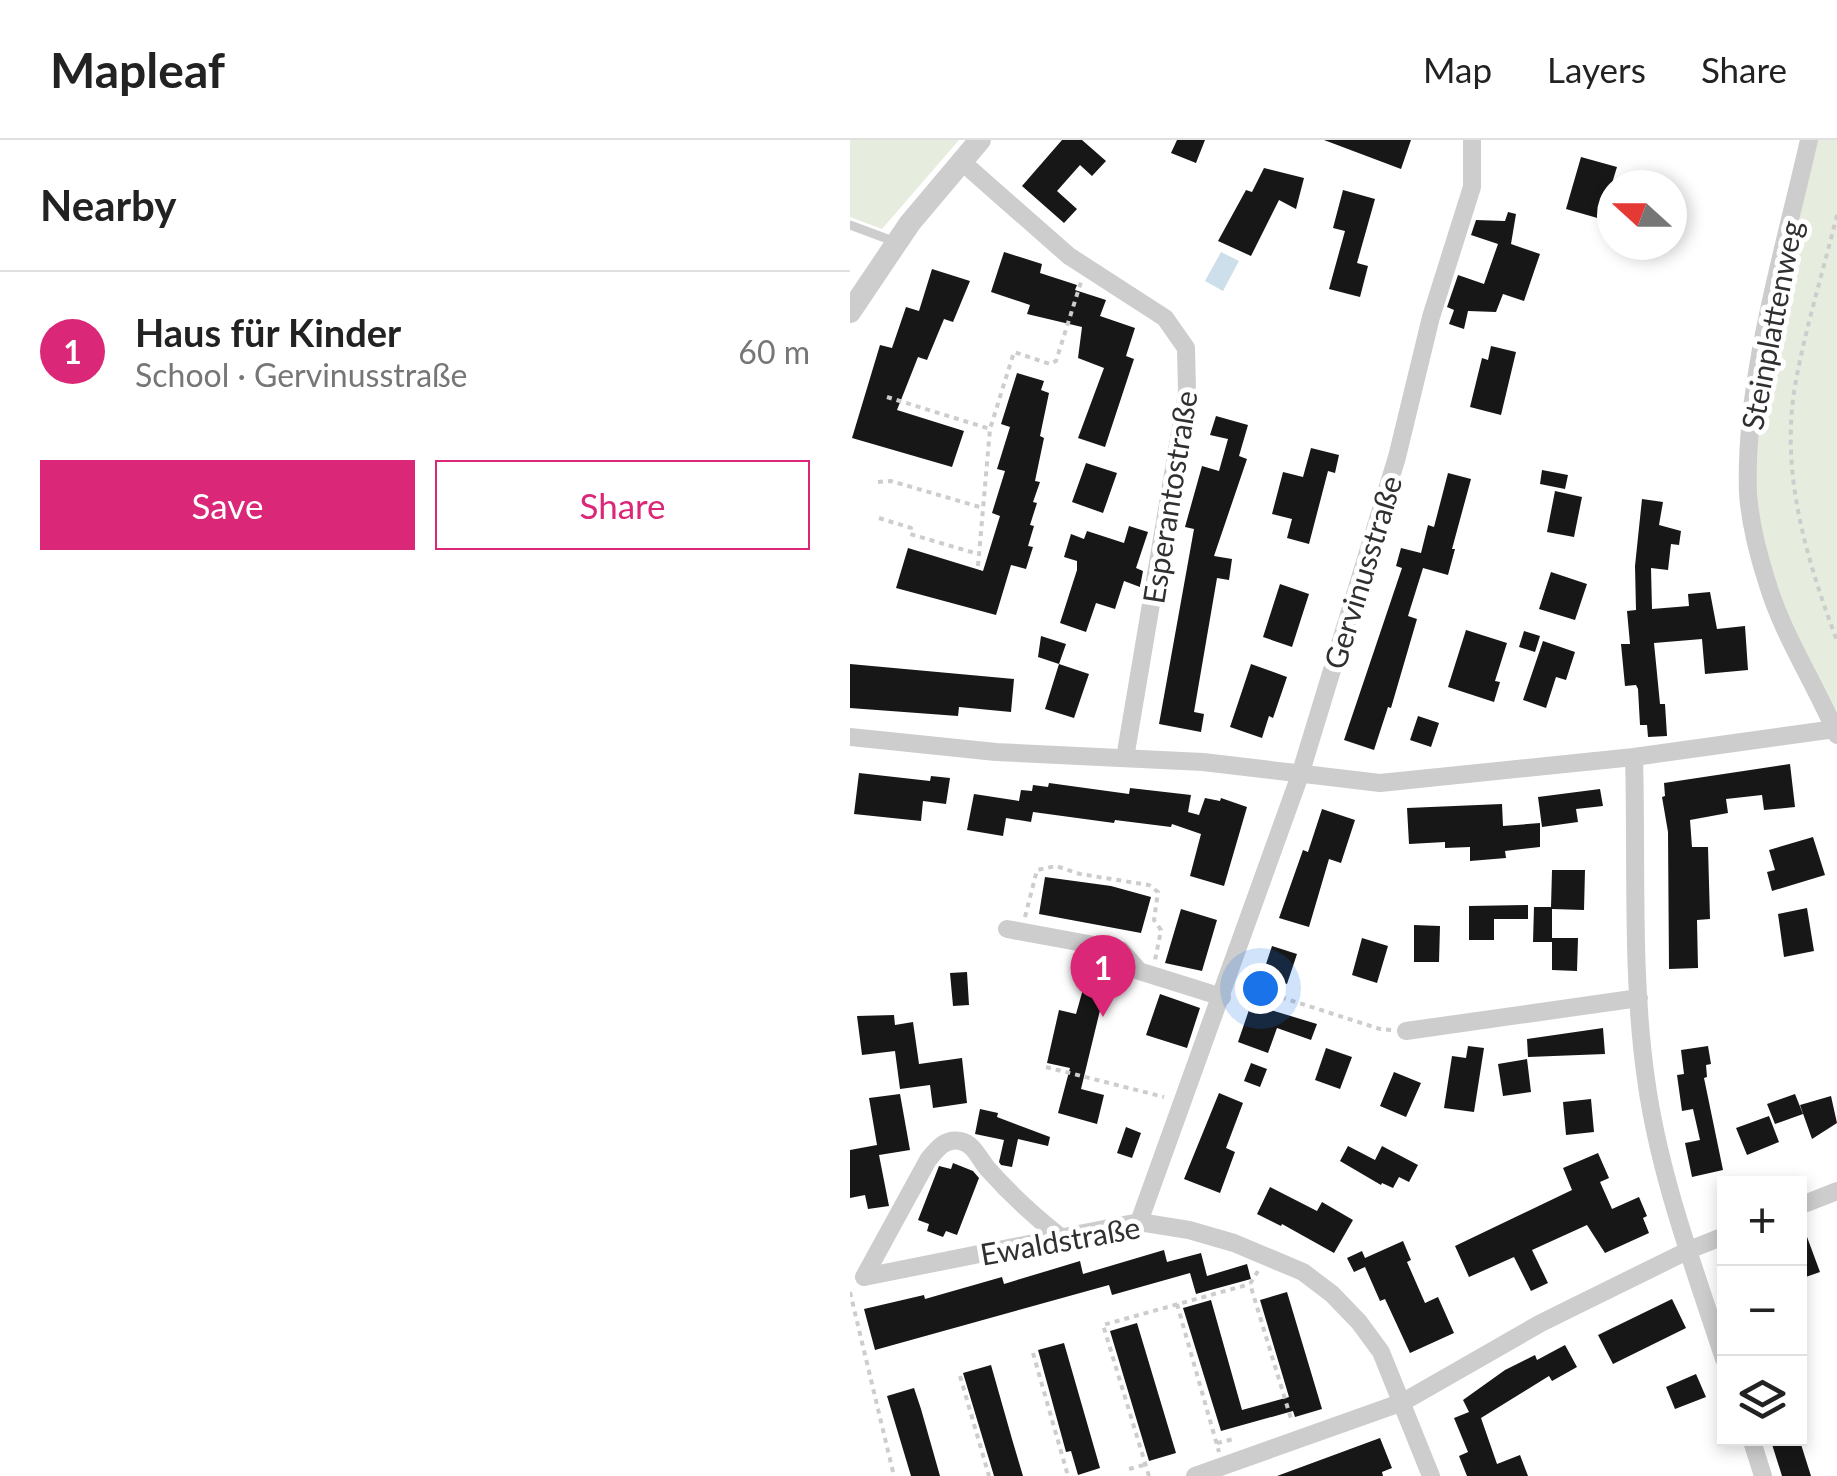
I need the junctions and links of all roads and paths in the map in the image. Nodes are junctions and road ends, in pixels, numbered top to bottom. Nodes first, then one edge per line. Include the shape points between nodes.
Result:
1 (980, 140) edge
2 (1472, 140) edge
3 (1808, 140) edge
4 (962, 161) junction
5 (1837, 215) edge
6 (850, 225) edge
7 (896, 242) junction
8 (1086, 266) junction
9 (850, 312) edge
10 (887, 398) dead end
11 (990, 429) junction
12 (878, 482) dead end
13 (983, 508) junction
14 (879, 518) dead end
15 (979, 554) junction
16 (978, 566) dead end
17 (1837, 641) edge
18 (1836, 732) edge
19 (850, 737) edge
20 (1634, 757) junction
21 (1125, 758) junction
22 (1300, 775) junction
23 (1014, 930) joint
24 (1152, 975) junction
25 (1225, 988) junction
26 (1639, 998) junction
27 (1406, 1030) joint
28 (1046, 1067) dead end
29 (1184, 1102) junction
30 (1837, 1191) edge
31 (1807, 1203) edge
32 (1139, 1222) junction
33 (1062, 1238) junction
34 (1717, 1239) edge
35 (1688, 1250) junction
36 (1271, 1256) junction
37 (1250, 1284) junction
38 (850, 1292) edge
39 (1176, 1304) junction
40 (1033, 1353) dead end
41 (1723, 1356) edge
42 (960, 1376) dead end
43 (1403, 1402) junction
44 (1280, 1424) dead end
45 (1234, 1439) dead end
46 (1217, 1443) junction
47 (1754, 1446) edge
48 (1145, 1464) junction
49 (1224, 1466) junction
50 (1129, 1469) dead end
51 (894, 1476) edge
52 (988, 1476) edge
53 (1068, 1476) edge
54 (1149, 1476) edge
55 (1195, 1476) edge
56 (1431, 1476) edge
57 (1763, 1476) edge

1 - 4 street
2 - 22 street, Gervinusstraße via 1472,187
3 - 18 street, Steinplattenweg via 1756,390 1748,497 1767,586
4 - 7 street
4 - 8 street, Esperantostraße
5 - 17 path via 1794,388 1792,457 1800,528
6 - 7 lane
7 - 9 street
8 - 11 path via 1056,361 1014,352
8 - 21 street, Esperantostraße via 1165,318 1186,348 1188,366
10 - 11 path
11 - 13 path
12 - 13 path
13 - 15 path
14 - 15 path
15 - 16 path
18 - 20 street
19 - 21 street
20 - 22 street via 1380,783
20 - 26 street
21 - 22 street
22 - 25 street, Gervinusstraße
23 - 24 street via 1121,950
23 - 24 path via 1037,870 1056,866 1150,885 1158,892 1154,920 1161,930
24 - 25 street
25 - 27 path
25 - 29 street, Gervinusstraße
26 - 27 street
26 - 35 street via 1659,1150
28 - 29 path
29 - 32 street, Gervinusstraße
30 - 31 street
32 - 33 street, Ewaldstraße
32 - 36 street, Ewaldstraße
33 - 33 street, Ewaldstraße via 864,1277 928,1160 954,1140 971,1146
34 - 35 street
35 - 41 street
35 - 43 street
36 - 37 path
36 - 43 street, Ewaldstraße via 1318,1283 1359,1322
37 - 39 path
37 - 44 path via 1292,1421
38 - 51 path
39 - 46 path
39 - 48 path via 1103,1325
40 - 53 path
42 - 52 path
43 - 49 street
43 - 56 street, Ewaldstraße
45 - 46 path
46 - 49 path
47 - 57 street
48 - 50 path
48 - 54 path
49 - 55 street

